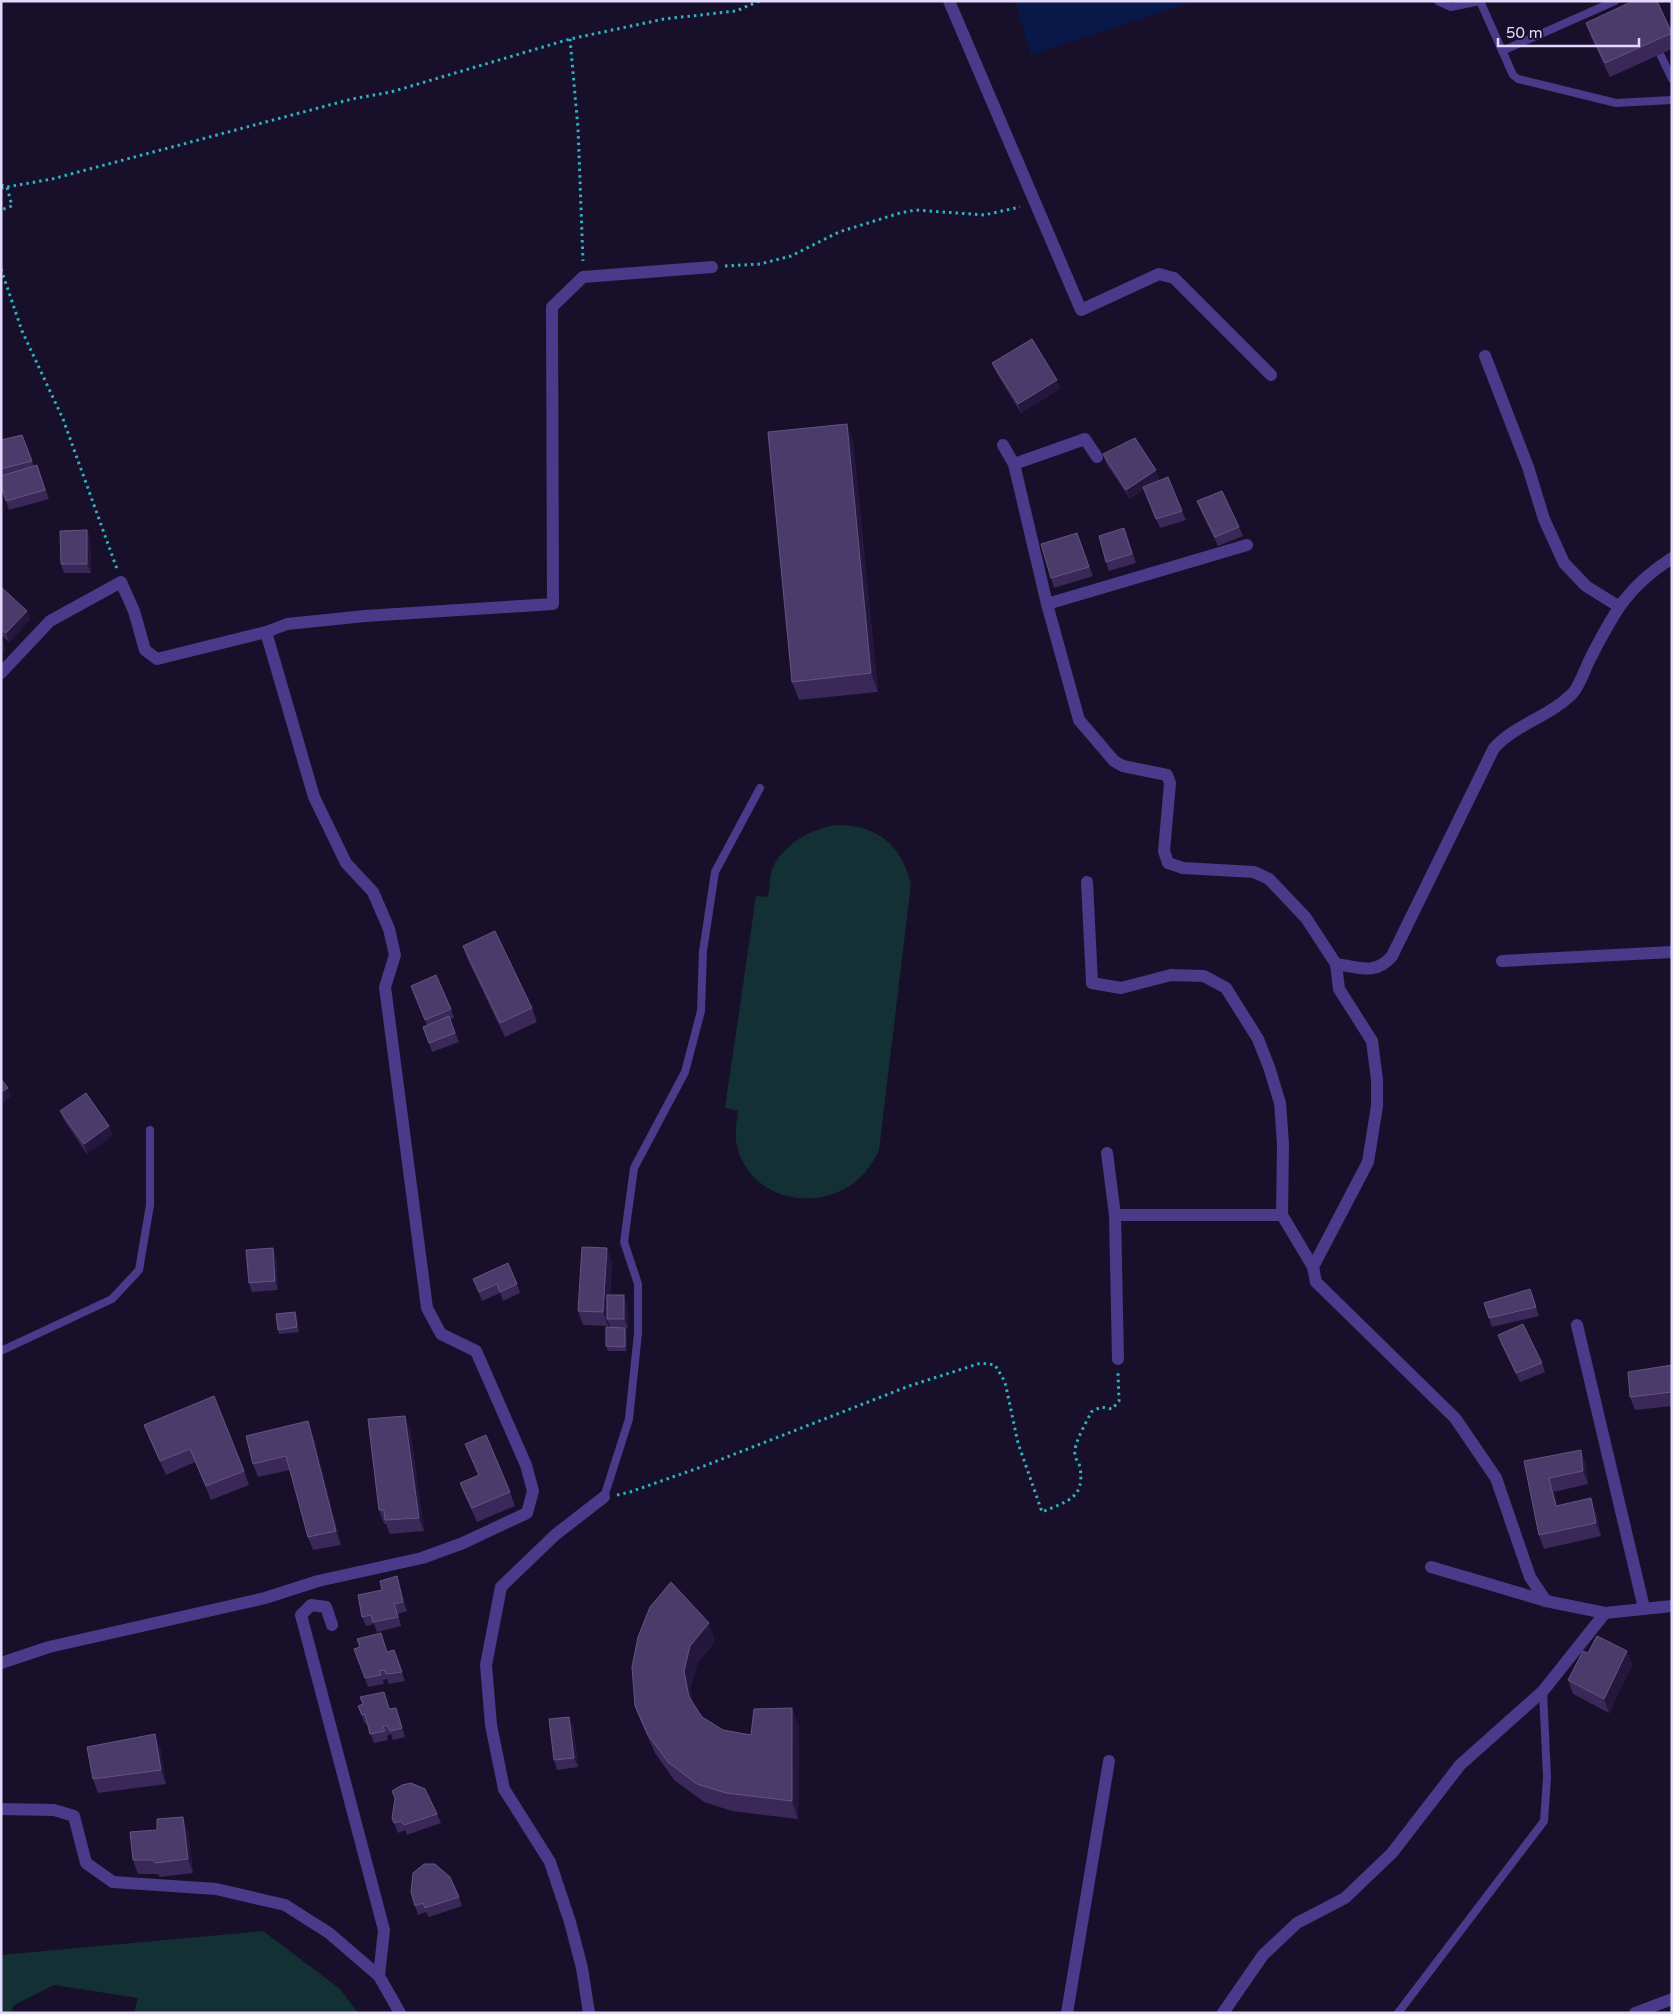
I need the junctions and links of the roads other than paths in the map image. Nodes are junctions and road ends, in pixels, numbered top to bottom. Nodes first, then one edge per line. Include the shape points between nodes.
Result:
1 (948, 1) edge
2 (1438, 1) edge
3 (1480, 1) edge
4 (1615, 1) edge
5 (1502, 51) junction
6 (1660, 54) edge
7 (1672, 79) edge
8 (1672, 100) edge
9 (712, 267) road end
10 (1485, 356) dead end
11 (1271, 375) dead end
12 (1003, 445) dead end
13 (1097, 457) dead end
14 (1014, 464) junction
15 (1247, 545) dead end
16 (1672, 558) edge
17 (1047, 604) junction
18 (1618, 606) junction
19 (266, 632) junction
20 (1, 673) edge
21 (760, 788) dead end
22 (1087, 882) dead end
23 (1672, 952) edge
24 (1502, 961) dead end
25 (1336, 964) junction
26 (150, 1130) dead end
27 (1107, 1153) dead end
28 (1115, 1215) junction
29 (1282, 1215) junction
30 (1313, 1267) junction
31 (1577, 1325) dead end
32 (1, 1351) edge
33 (1118, 1359) road end
34 (604, 1497) joint
35 (1431, 1567) dead end
36 (1546, 1601) junction
37 (1672, 1606) edge
38 (1644, 1608) junction
39 (1606, 1613) junction
40 (332, 1625) dead end
41 (1, 1663) edge
42 (1543, 1691) junction
43 (1109, 1761) dead end
44 (1, 1810) edge
45 (379, 1976) junction
46 (1672, 1999) edge
47 (400, 2013) edge
48 (589, 2013) edge
49 (1066, 2013) edge
50 (1223, 2013) edge
51 (1398, 2013) edge
52 (1635, 2013) edge

1 - 11 street via 1082,310 1159,274 1174,278
2 - 3 lane via 1451,6
3 - 5 lane
4 - 5 lane
5 - 8 lane via 1514,75 1526,82 1616,103
6 - 7 lane
9 - 19 street via 584,277 552,307 553,604 365,616 287,624
10 - 18 street via 1528,467 1544,519 1564,563 1586,586
12 - 14 street
13 - 14 street via 1085,439
14 - 17 street
15 - 17 street
16 - 18 street via 1648,573
17 - 25 street via 1079,720 1114,761 1166,775 1170,783 1164,851 1168,863 1183,868 1254,872 1269,879 1306,918
18 - 25 street via 1574,692 1506,735 1494,748 1392,956 1374,970
19 - 20 street via 157,659 145,650 134,611 121,582 50,621
19 - 41 street via 314,797 346,863 373,892 391,937 395,955 385,987 426,1308 441,1334 476,1351 526,1465 533,1491 530,1506 527,1512 463,1543 422,1558 49,1647
21 - 34 lane via 715,872 703,951 701,1011 685,1072 634,1168 624,1242 638,1284 638,1333 629,1419
22 - 29 street via 1092,982 1121,988 1171,975 1204,976 1226,988 1258,1040 1280,1103
23 - 24 street
25 - 30 street via 1339,989 1372,1041 1377,1106 1368,1162
26 - 32 lane via 150,1205 139,1270 112,1299
27 - 28 street
28 - 29 street
28 - 33 street
29 - 30 street
30 - 36 street via 1316,1282 1455,1418 1496,1478 1530,1577
31 - 38 street
34 - 48 street via 555,1535 501,1587 486,1664 490,1725 504,1789 550,1862 578,1950
35 - 36 street
36 - 39 street
37 - 38 street
38 - 39 street
39 - 42 street
40 - 45 street via 326,1607 311,1605 300,1615 384,1930
42 - 50 street via 1460,1765 1392,1853 1345,1898 1297,1923 1263,1955
42 - 51 lane via 1547,1777 1544,1821
43 - 49 street
44 - 45 street via 54,1810 74,1816 86,1863 113,1882 216,1889 285,1905 329,1933
45 - 47 street
46 - 52 street

